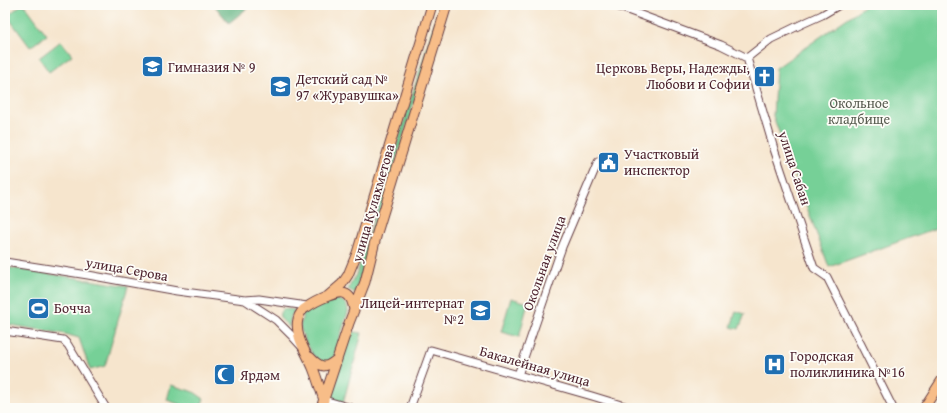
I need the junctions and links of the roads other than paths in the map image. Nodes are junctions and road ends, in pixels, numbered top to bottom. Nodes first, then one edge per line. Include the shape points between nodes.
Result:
1 (432, 5) edge
2 (447, 5) edge
3 (614, 5) edge
4 (839, 5) edge
5 (747, 58) junction
6 (598, 162) dead end
7 (5, 262) edge
8 (328, 296) junction
9 (245, 300) junction
10 (307, 306) junction
11 (354, 310) junction
12 (5, 331) edge
13 (305, 352) junction
14 (337, 360) junction
15 (518, 375) junction
16 (942, 380) edge
17 (322, 404) edge
18 (106, 408) edge
19 (351, 408) edge
20 (410, 408) edge
21 (631, 408) edge
22 (893, 408) edge
23 (924, 408) edge

1 - 8 main road, улица Кулахметова via 357,253 342,284
2 - 11 main road, улица Кулахметова via 377,233 365,282
3 - 5 street
4 - 5 street via 822,16 771,39
5 - 22 street, улица Сабан via 814,268 827,277
6 - 15 street, Окольная улица via 562,247
7 - 9 street, улица Серова
8 - 10 main road
8 - 11 main road via 340,292 347,294 353,302
9 - 10 street, улица Серова via 259,299
9 - 13 street, улица Серова via 276,320
10 - 13 main road via 298,318 297,328
11 - 14 main road, улица Кулахметова
12 - 18 street via 63,340
13 - 14 main road via 320,366 326,367
13 - 17 main road via 313,369
14 - 17 main road, улица Кулахметова
15 - 20 street, Бакалейная улица via 431,350
15 - 21 street, Бакалейная улица
16 - 23 main road
17 - 19 street

